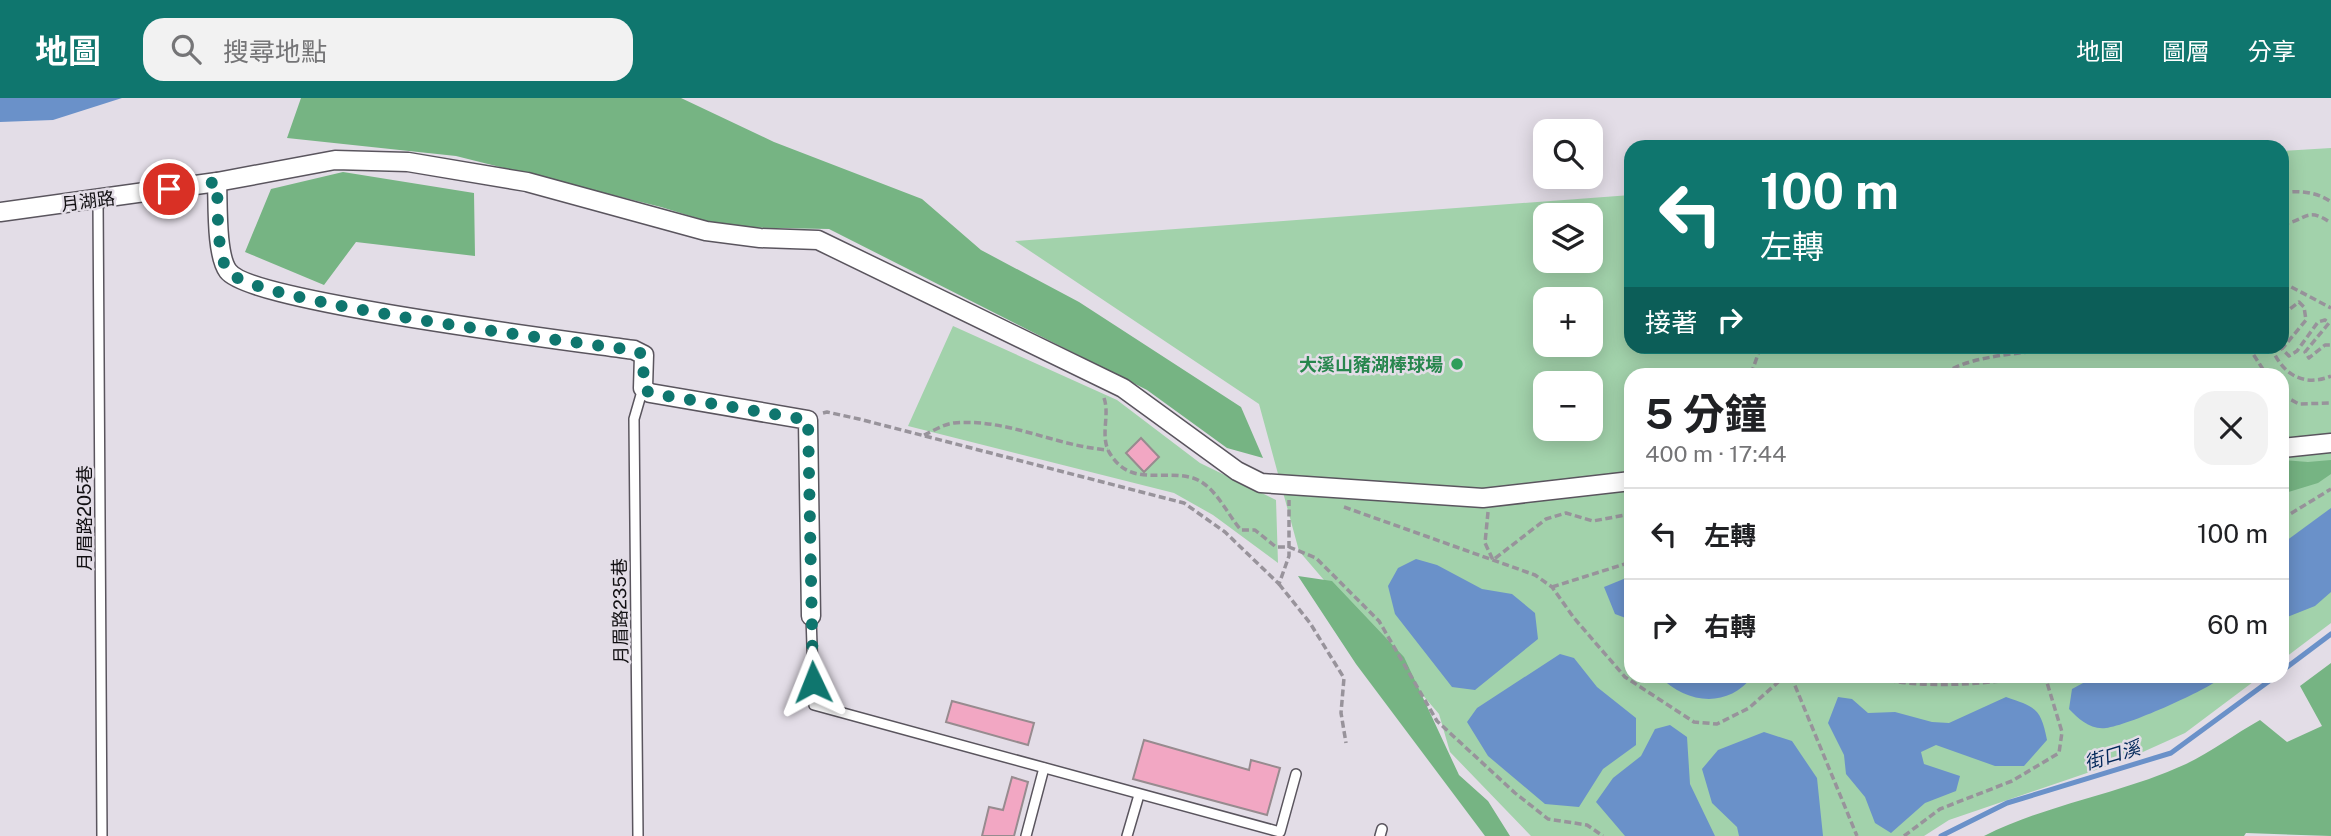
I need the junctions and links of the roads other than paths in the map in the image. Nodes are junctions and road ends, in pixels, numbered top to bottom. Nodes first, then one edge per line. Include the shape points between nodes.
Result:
1 (217, 182) junction
2 (99, 200) junction
3 (0, 212) edge
4 (643, 388) junction
5 (2331, 443) edge
6 (2289, 446) edge
7 (1624, 482) edge
8 (811, 616) joint
9 (1044, 768) junction
10 (1296, 774) dead end
11 (1139, 795) junction
12 (1279, 834) edge
13 (102, 836) edge
14 (638, 836) edge
15 (1026, 836) edge
16 (1127, 836) edge

1 - 2 street, 月湖路
1 - 4 street via 223,262 229,274 279,292 402,318 634,350 644,355
1 - 7 street, 月湖路 via 335,160 408,162 527,182 706,232 818,240 1123,388 1237,471 1261,483 1491,497
2 - 3 street, 月湖路
2 - 13 lane, 月眉路205巷
4 - 8 street via 650,393 808,420
4 - 14 lane, 月眉路235巷 via 634,419
5 - 6 street
8 - 9 lane via 814,705
9 - 11 lane
9 - 15 lane
10 - 12 lane
11 - 12 lane
11 - 16 lane

